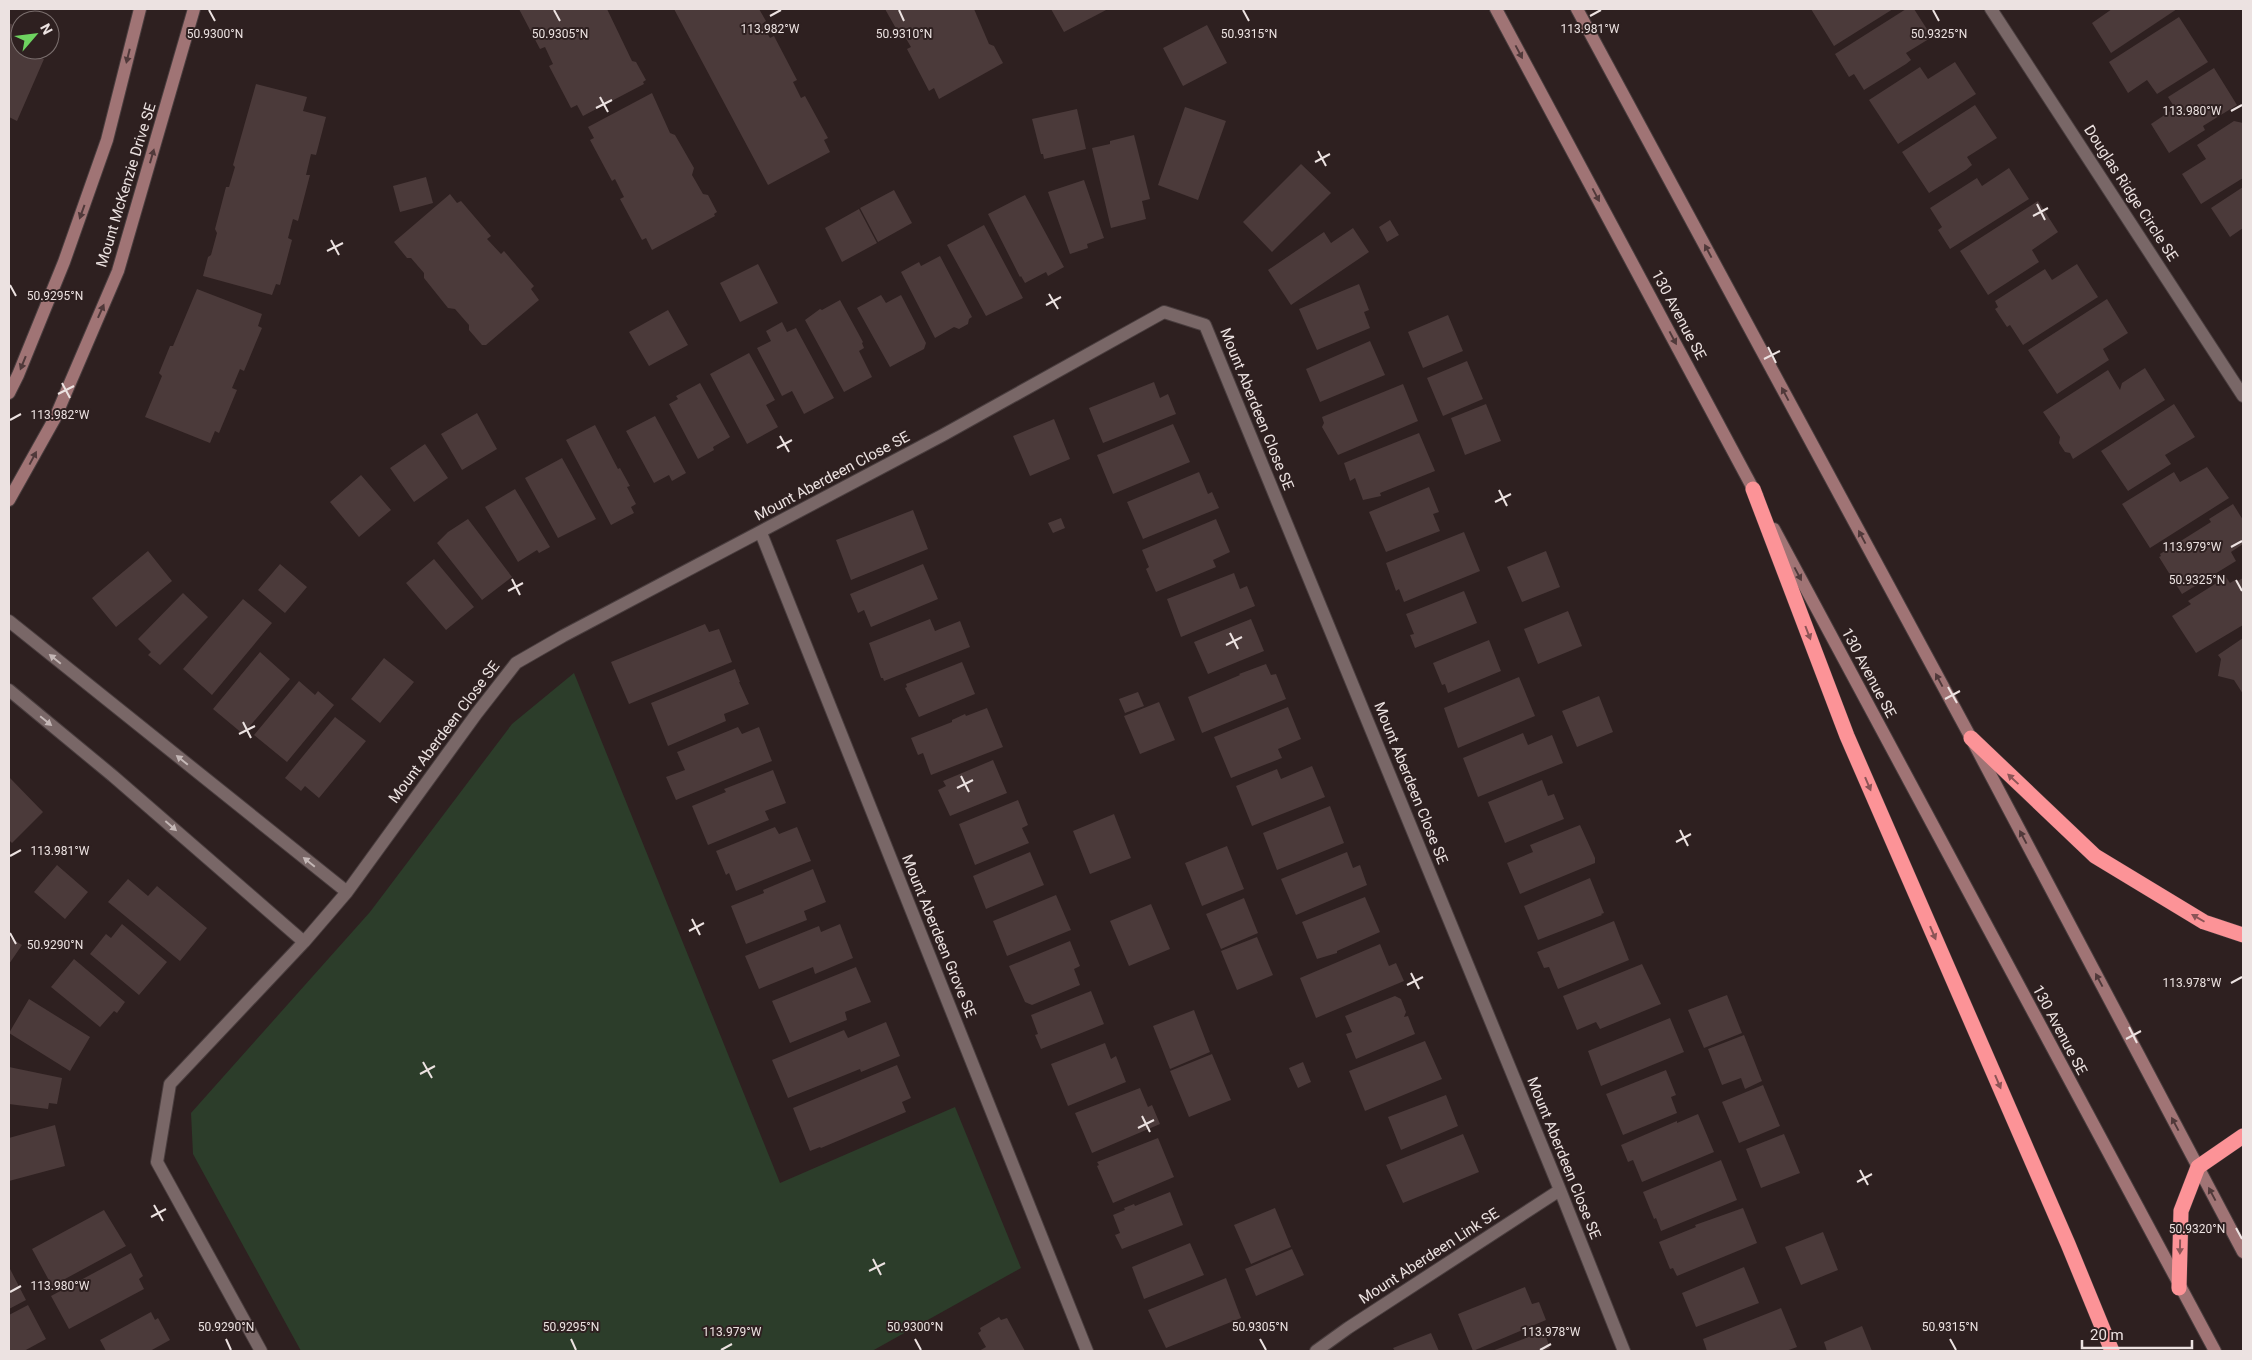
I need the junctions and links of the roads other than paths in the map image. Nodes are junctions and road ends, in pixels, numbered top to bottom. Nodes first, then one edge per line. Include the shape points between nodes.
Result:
1 (140, 9) edge
2 (194, 9) edge
3 (1496, 9) edge
4 (1577, 9) edge
5 (1991, 9) edge
6 (9, 393) edge
7 (2243, 396) edge
8 (1753, 489) junction
9 (9, 500) edge
10 (761, 533) junction
11 (9, 621) edge
12 (9, 690) edge
13 (1971, 738) junction
14 (347, 892) junction
15 (2243, 935) edge
16 (304, 942) junction
17 (2243, 1136) edge
18 (2198, 1167) junction
19 (1560, 1190) junction
20 (2243, 1252) edge
21 (2179, 1288) junction
22 (261, 1351) edge
23 (1087, 1351) edge
24 (1316, 1351) edge
25 (1624, 1351) edge
26 (2112, 1351) edge
27 (2215, 1351) edge

1 -> 6 street, Mount McKenzie Drive SE via 108,140 64,262
9 -> 2 street, Mount McKenzie Drive SE via 54,418 118,271
3 -> 8 street, 130 Avenue SE
13 -> 4 street
5 - 7 street, Douglas Ridge Circle SE
8 -> 21 street, 130 Avenue SE
8 -> 26 highway via 1848,736
10 - 14 street, Mount Aberdeen Close SE via 516,663
10 - 19 street, Mount Aberdeen Close SE via 1164,312 1204,325
10 - 23 street, Mount Aberdeen Grove SE
14 -> 11 street
12 -> 16 street
15 -> 13 highway via 2204,922 2096,856
18 -> 13 street
14 - 16 street, Mount Aberdeen Close SE
16 - 22 street, Mount Aberdeen Close SE via 170,1084 157,1162
17 - 18 highway
20 -> 18 street
18 -> 21 highway via 2181,1211
19 - 24 street, Mount Aberdeen Link SE
19 - 25 street, Mount Aberdeen Close SE
21 - 27 street, 130 Avenue SE

